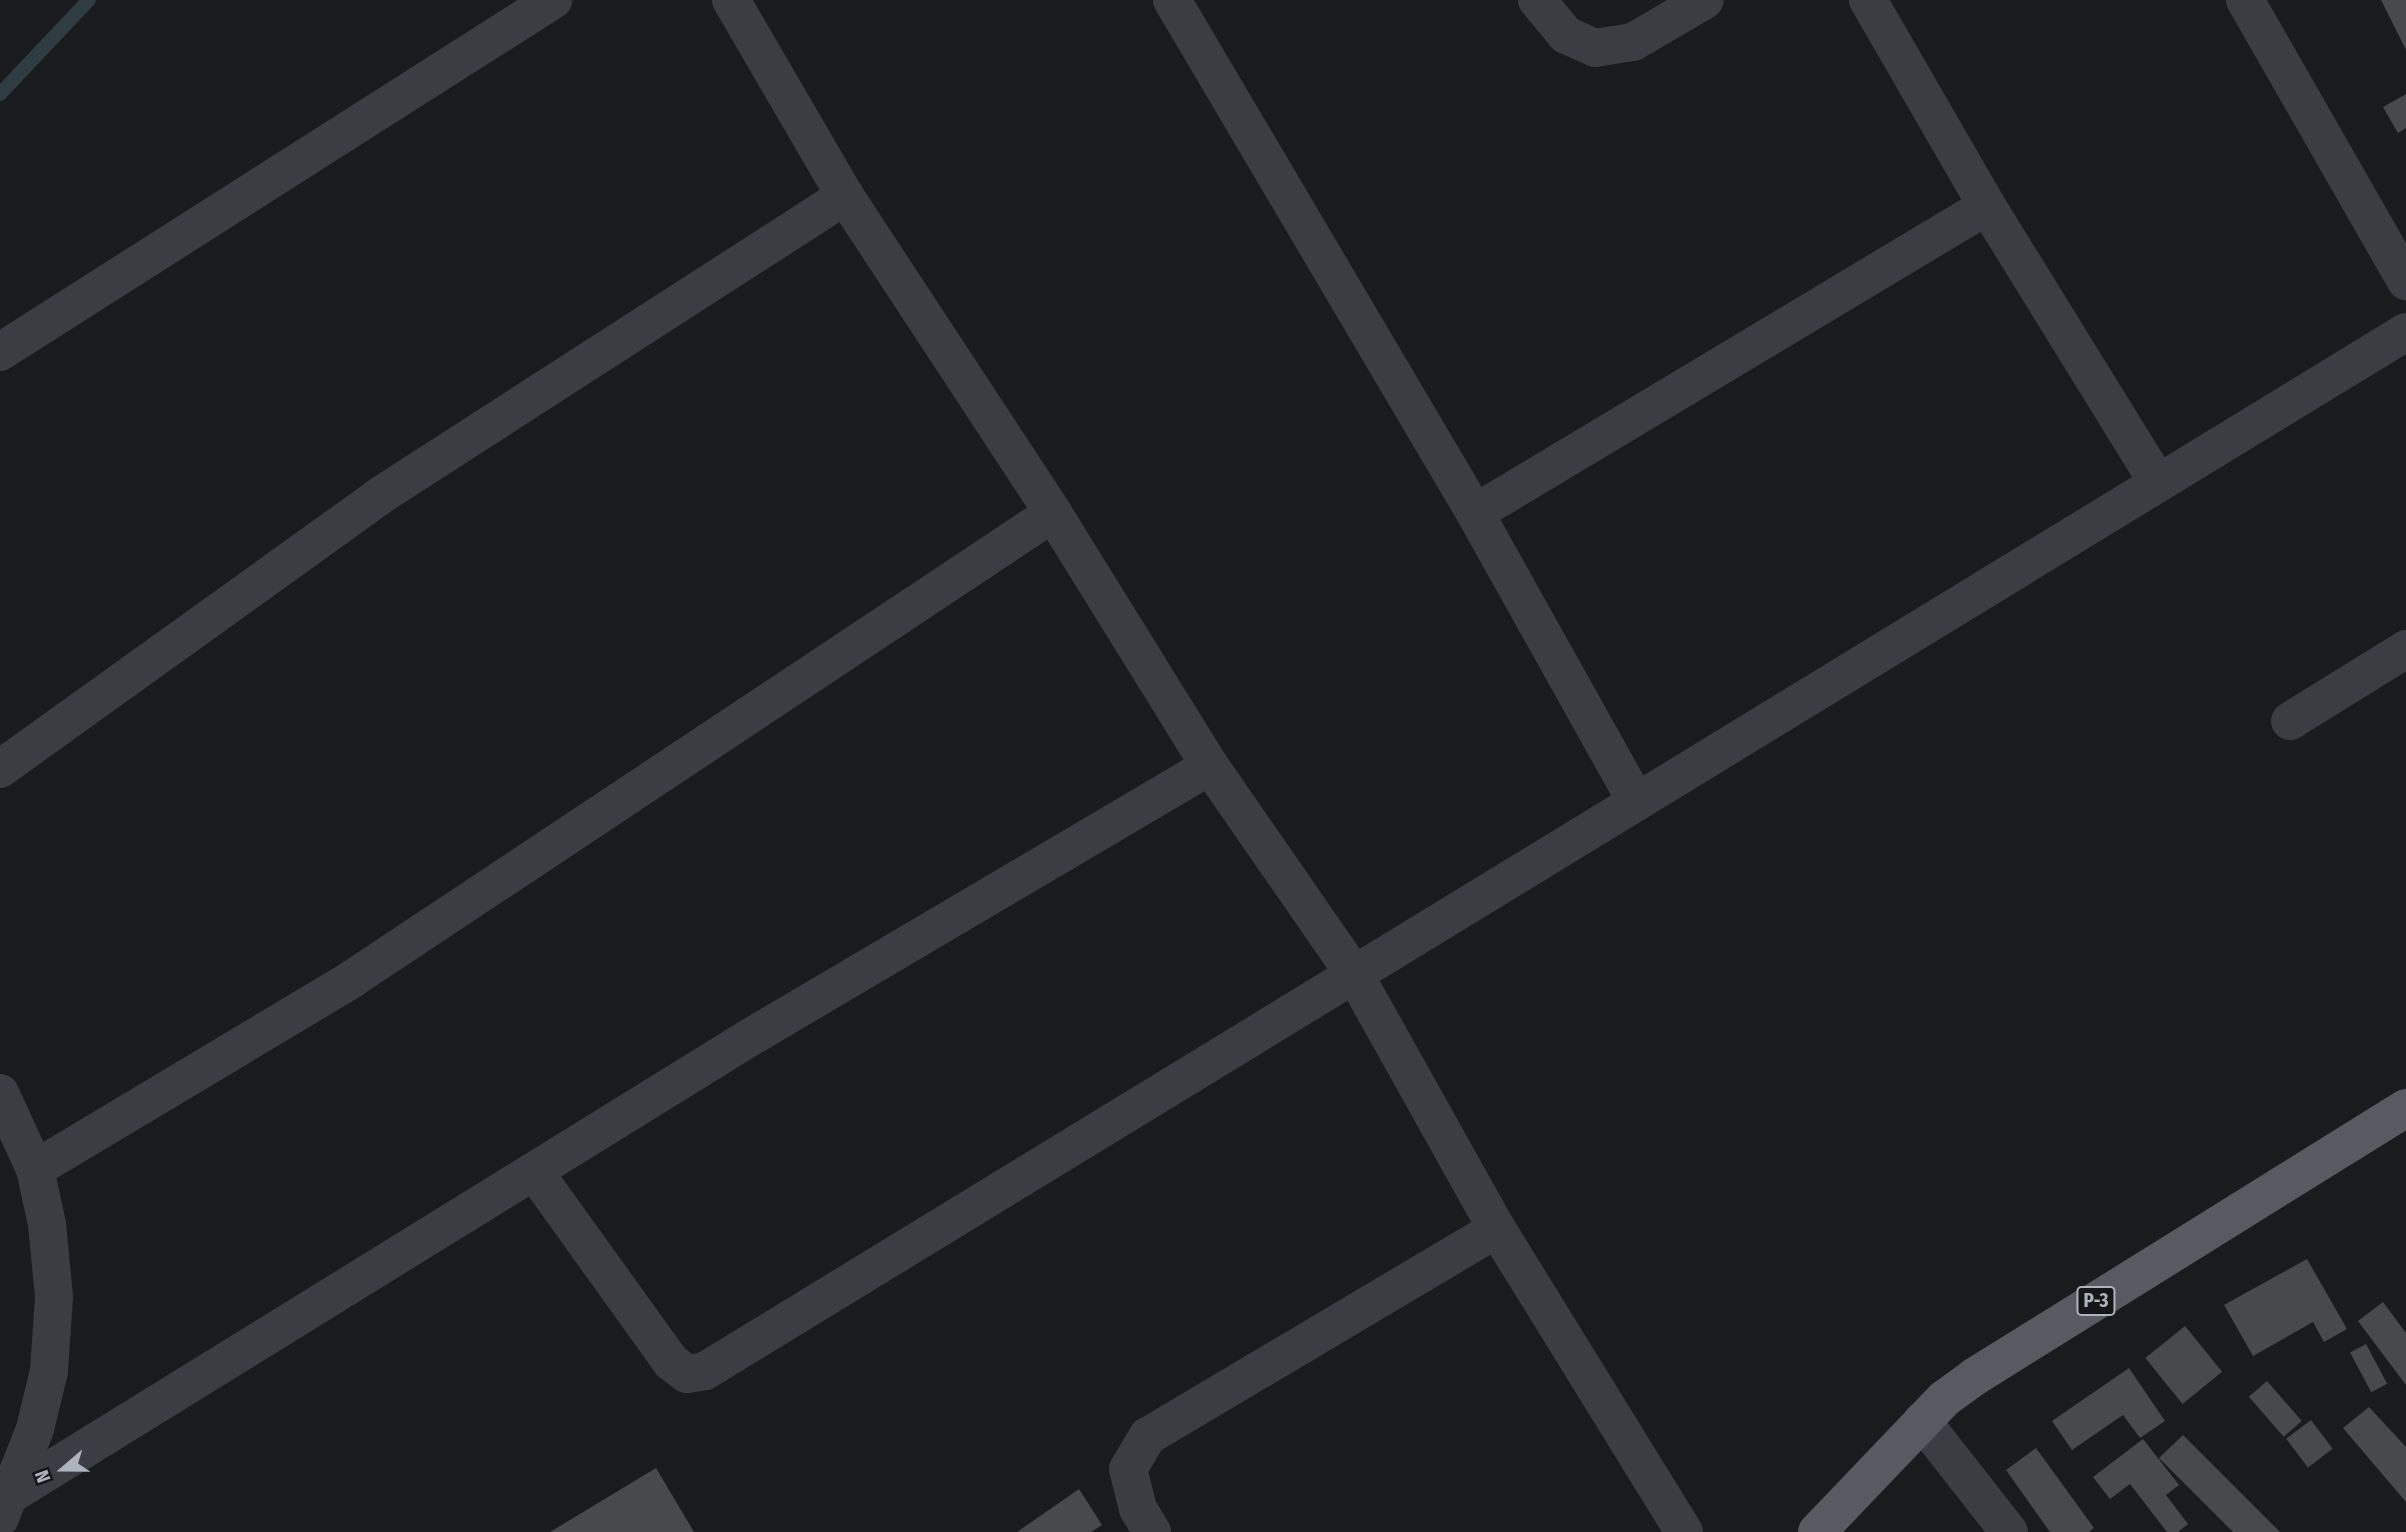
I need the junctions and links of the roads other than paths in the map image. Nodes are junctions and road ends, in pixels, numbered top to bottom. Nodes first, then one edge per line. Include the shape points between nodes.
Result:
1 (553, 0) edge
2 (731, 0) edge
3 (1171, 0) edge
4 (1538, 0) edge
5 (1705, 0) edge
6 (1868, 0) edge
7 (2245, 0) edge
8 (845, 196) junction
9 (1987, 206) junction
10 (2406, 281) edge
11 (2406, 332) edge
12 (0, 352) edge
13 (2157, 481) junction
14 (1053, 513) junction
15 (1475, 513) junction
16 (2406, 649) edge
17 (2290, 720) dead end
18 (1210, 766) junction
19 (0, 769) edge
20 (1636, 801) junction
21 (1356, 977) junction
22 (0, 1093) edge
23 (2406, 1108) edge
24 (35, 1169) junction
25 (536, 1174) junction
26 (1497, 1229) junction
27 (1922, 1421) junction
28 (7, 1506) edge
29 (1152, 1532) edge
30 (1684, 1532) edge
31 (1817, 1532) edge
32 (2009, 1532) edge

1 - 12 street
2 - 8 street
3 - 15 street
4 - 5 street via 1566,34 1595,48 1633,43
6 - 9 street
7 - 10 street
8 - 14 street
8 - 19 street via 378,497
9 - 13 street
9 - 15 street
11 - 13 street
13 - 20 street
14 - 18 street
14 - 24 street via 352,979
15 - 20 street
16 - 17 street
18 - 21 street
18 - 25 street via 749,1038
20 - 21 street
21 - 25 street via 705,1371 687,1374 671,1362
21 - 26 street
22 - 24 street
23 - 27 main road, P-3 via 1974,1377
24 - 28 street via 47,1224 54,1297 49,1371
25 - 28 street
26 - 29 street via 1148,1436 1128,1468 1138,1509
26 - 30 street
27 - 31 main road, P-3
27 - 32 street

